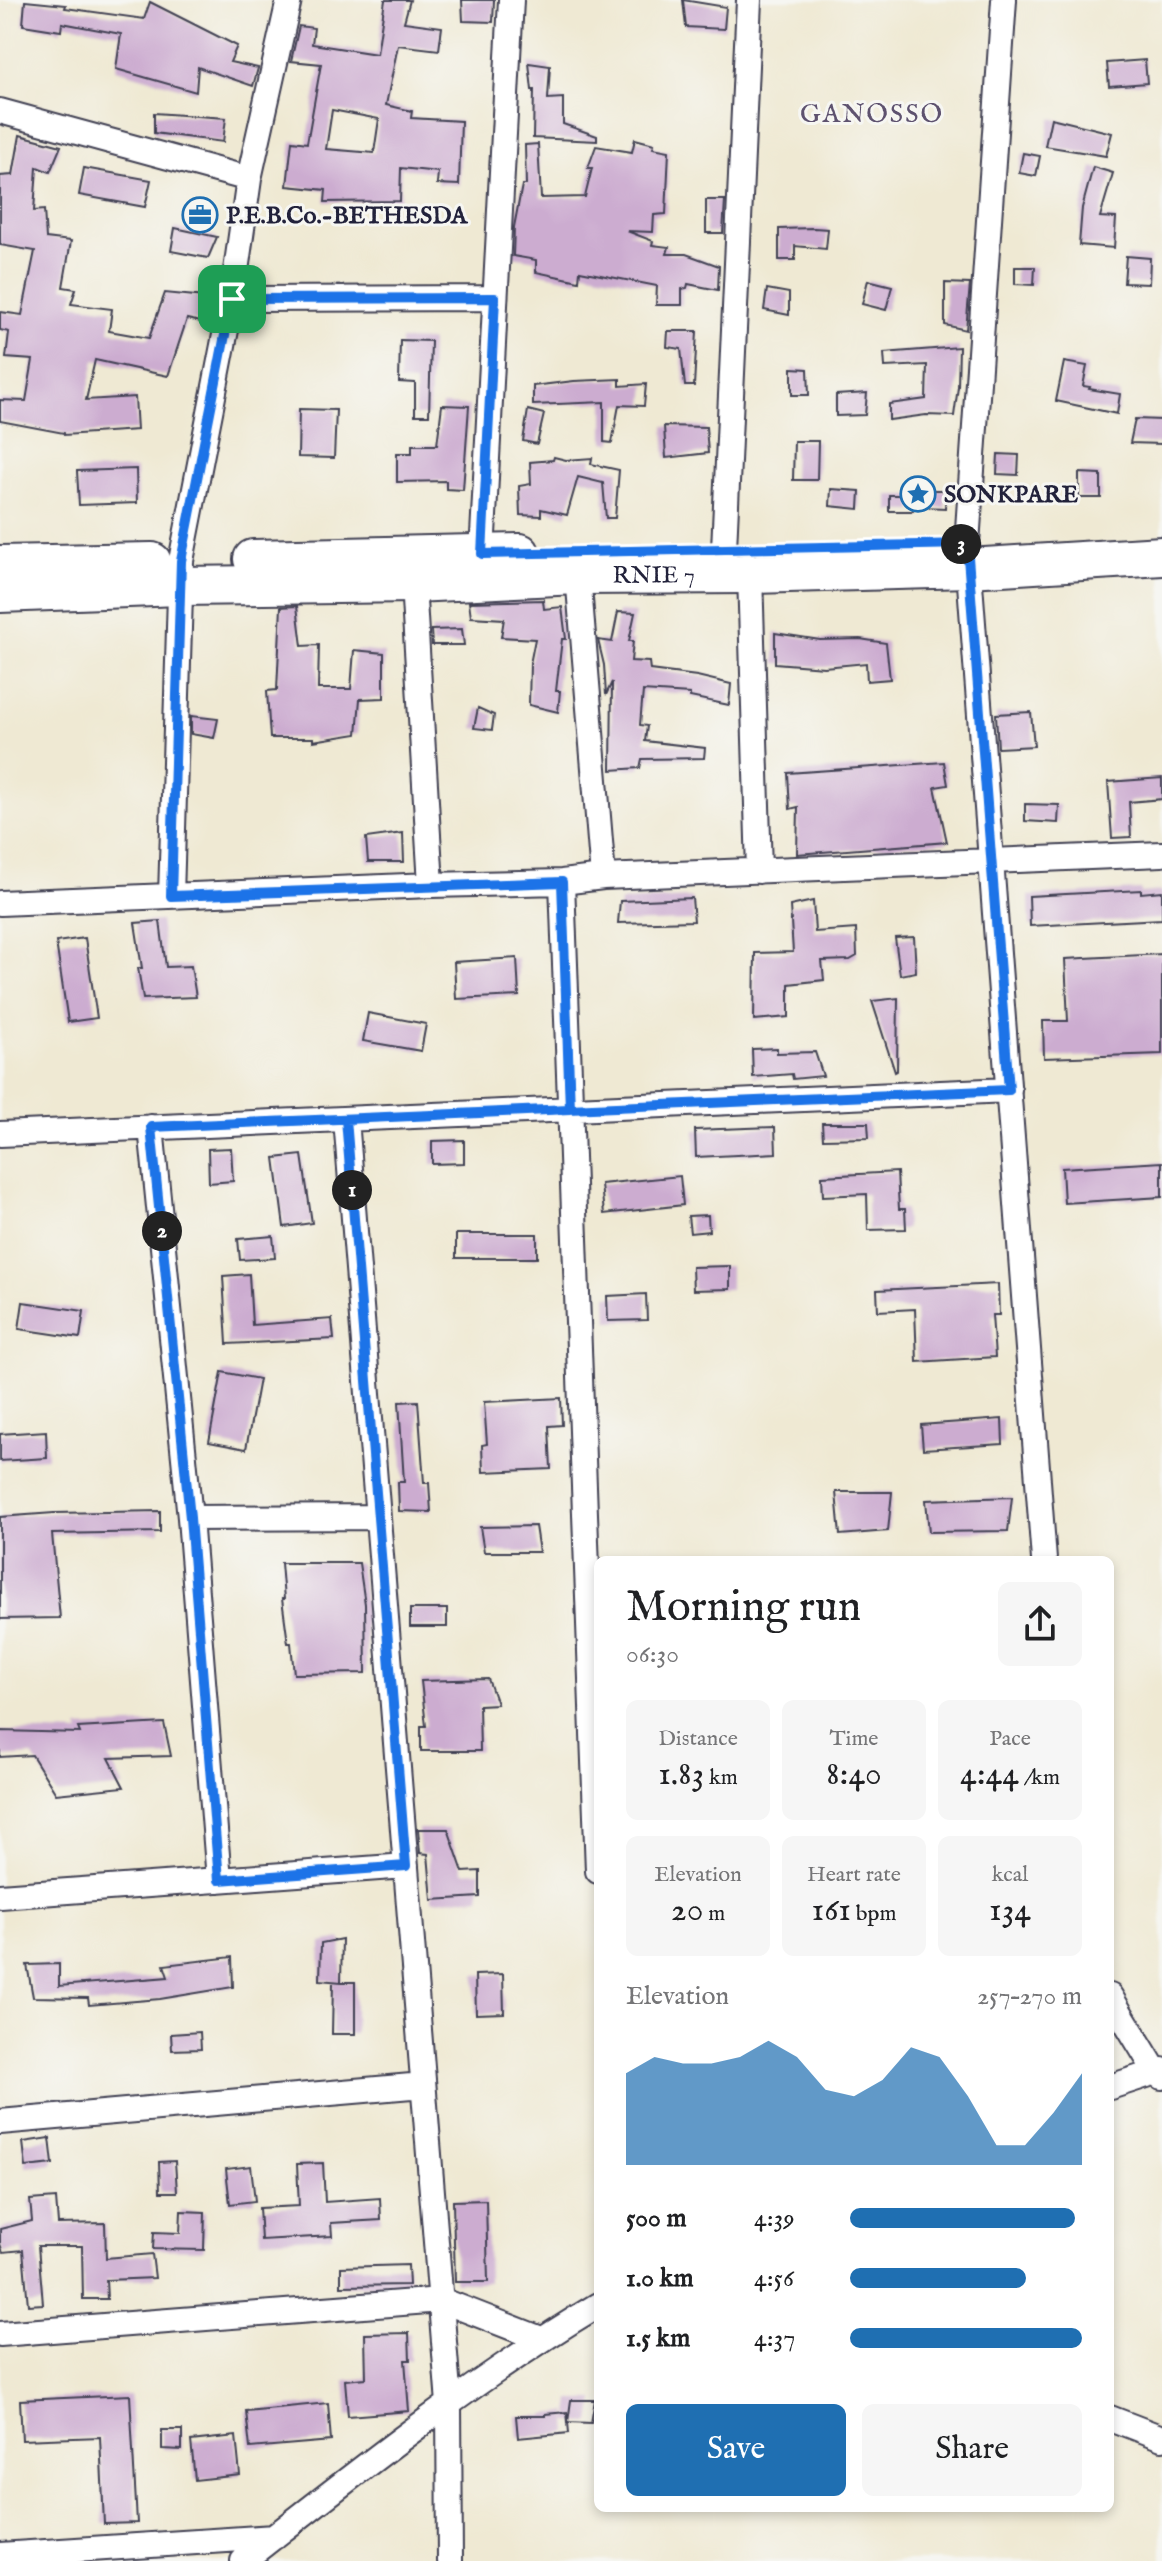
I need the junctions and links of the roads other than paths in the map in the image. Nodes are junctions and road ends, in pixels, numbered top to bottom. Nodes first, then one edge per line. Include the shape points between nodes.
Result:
1 (289, 0) edge
2 (511, 0) edge
3 (749, 0) edge
4 (1004, 0) edge
5 (0, 111) edge
6 (249, 179) junction
7 (495, 298) junction
8 (232, 299) junction
9 (1162, 533) edge
10 (482, 554) junction
11 (968, 556) junction
12 (1162, 556) edge
13 (737, 562) junction
14 (0, 565) edge
15 (180, 573) junction
16 (578, 575) junction
17 (413, 583) junction
18 (0, 593) edge
19 (1162, 854) edge
20 (991, 861) junction
21 (759, 871) junction
22 (603, 877) junction
23 (562, 882) junction
24 (431, 885) junction
25 (171, 896) junction
26 (0, 903) edge
27 (1009, 1090) junction
28 (570, 1109) junction
29 (346, 1119) junction
30 (151, 1127) junction
31 (0, 1134) edge
32 (378, 1517) junction
33 (190, 1518) junction
34 (1044, 1556) edge
35 (594, 1762) edge
36 (406, 1866) junction
37 (219, 1880) junction
38 (0, 1896) edge
39 (1114, 2002) edge
40 (1160, 2073) edge
41 (423, 2085) junction
42 (1114, 2086) edge
43 (0, 2122) edge
44 (441, 2300) junction
45 (594, 2307) edge
46 (0, 2334) edge
47 (541, 2339) junction
48 (449, 2404) junction
49 (1114, 2420) edge
50 (1162, 2438) edge
51 (274, 2537) junction
52 (0, 2555) edge
53 (243, 2561) edge
54 (450, 2561) edge

1 - 6 street
2 - 7 street
3 - 13 street
4 - 11 street
5 - 6 street
6 - 8 street
7 - 8 street
7 - 10 street
8 - 15 street
9 - 11 main road, RNIE 7 / RNIE 7
10 - 13 main road, RNIE 7 / RNIE 7
10 - 15 main road, RNIE 7 / RNIE 7
11 - 12 main road, RNIE 7 / RNIE 7
11 - 13 main road, RNIE 7 / RNIE 7
11 - 20 street
13 - 16 main road, RNIE 7 / RNIE 7
13 - 21 street
14 - 15 main road, RNIE 7 / RNIE 7
15 - 17 main road, RNIE 7 / RNIE 7
15 - 18 main road, RNIE 7 / RNIE 7
15 - 25 street
16 - 17 main road, RNIE 7 / RNIE 7
16 - 22 street
17 - 24 street
19 - 20 street
20 - 21 street
20 - 27 street
21 - 22 street
22 - 23 street
23 - 24 street
23 - 28 street
24 - 25 street
25 - 26 street
27 - 28 street
27 - 34 street
28 - 29 street
28 - 35 street
29 - 30 street
29 - 32 street
30 - 31 street
30 - 33 street
32 - 33 street
32 - 36 street
33 - 37 street
36 - 37 street
36 - 41 street
37 - 38 street
39 - 40 street
40 - 42 street
41 - 43 street
41 - 44 street
44 - 46 street
44 - 47 street
44 - 48 street
45 - 47 street
47 - 48 street
48 - 51 street
48 - 54 street
49 - 50 street
51 - 52 street
51 - 53 street

